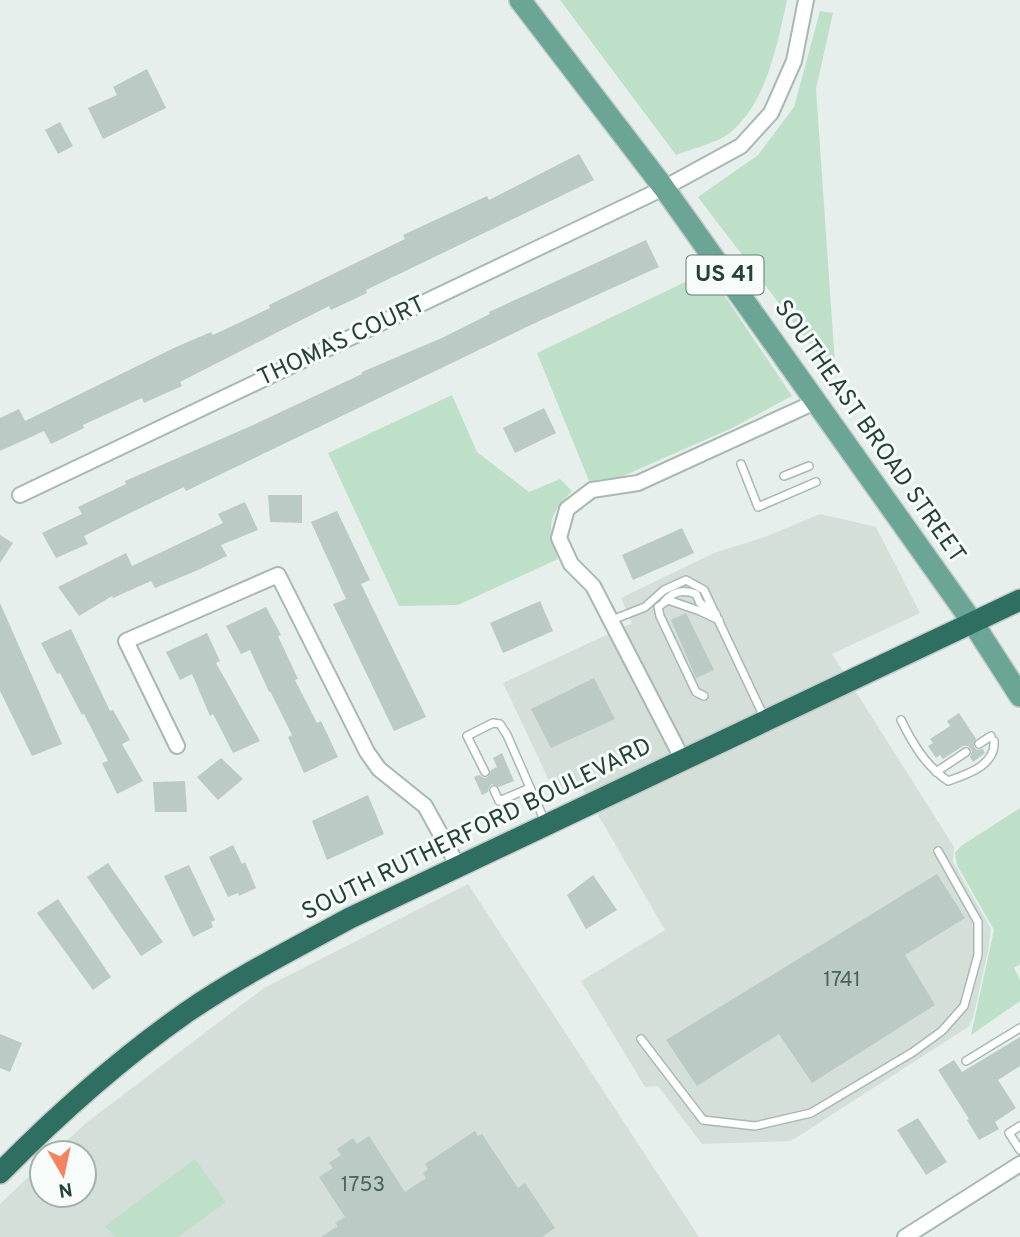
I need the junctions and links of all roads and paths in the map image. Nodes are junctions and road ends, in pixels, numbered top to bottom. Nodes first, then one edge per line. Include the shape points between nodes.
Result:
1 (520, 0) edge
2 (806, 0) edge
3 (664, 188) junction
4 (815, 402) junction
5 (741, 464) dead end
6 (808, 466) dead end
7 (784, 476) dead end
8 (816, 482) dead end
9 (20, 495) dead end
10 (1020, 600) edge
11 (663, 602) junction
12 (718, 617) junction
13 (612, 620) junction
14 (973, 624) junction
15 (746, 676) junction
16 (738, 685) dead end
17 (704, 696) dead end
18 (1020, 696) edge
19 (901, 720) dead end
20 (766, 721) junction
21 (979, 744) dead end
22 (177, 746) dead end
23 (966, 752) dead end
24 (683, 760) junction
25 (485, 772) dead end
26 (936, 772) junction
27 (530, 788) junction
28 (494, 790) dead end
29 (546, 824) junction
30 (938, 851) dead end
31 (458, 866) junction
32 (1020, 1028) edge
33 (641, 1038) dead end
34 (966, 1061) dead end
35 (1020, 1126) edge
36 (1020, 1150) edge
37 (1020, 1164) edge
38 (0, 1174) edge
39 (905, 1237) edge

1 - 3 main road, SOUTHEAST BROAD STREET / US 41
2 - 3 street, THOMAS COURT via 794,61 771,113 741,146
3 - 4 main road, SOUTHEAST BROAD STREET / US 41
3 - 9 street, THOMAS COURT
4 - 13 street via 638,483 592,490 567,509 559,538 571,565 593,586
4 - 14 main road, SOUTHEAST BROAD STREET / US 41
5 - 8 lane via 755,487 758,507
6 - 7 lane
10 - 14 highway, SOUTH RUTHERFORD BOULEVARD
11 - 12 lane
11 - 12 lane via 675,592 688,591
11 - 17 lane via 658,607 660,616 696,692
12 - 13 lane via 704,590 686,580 664,590 648,609
12 - 15 lane
13 - 24 street
14 - 18 main road, SOUTHEAST BROAD STREET / US 41
14 - 20 highway, SOUTH RUTHERFORD BOULEVARD
15 - 16 lane
15 - 20 lane
19 - 26 lane
20 - 24 highway, SOUTH RUTHERFORD BOULEVARD
21 - 26 lane via 992,739 995,752 989,761 948,781
22 - 31 street via 127,641 278,575 367,752 379,769 425,806
23 - 26 lane
24 - 29 highway, SOUTH RUTHERFORD BOULEVARD
25 - 27 lane via 467,736 499,724
27 - 28 lane via 499,802
27 - 29 lane
29 - 31 highway, SOUTH RUTHERFORD BOULEVARD
30 - 33 lane via 978,922 978,955 964,1006 942,1031 913,1052 811,1113 755,1126 702,1119
31 - 38 highway, SOUTH RUTHERFORD BOULEVARD via 350,918 187,1012 43,1130
32 - 34 lane
35 - 36 lane via 1009,1133
37 - 39 street

